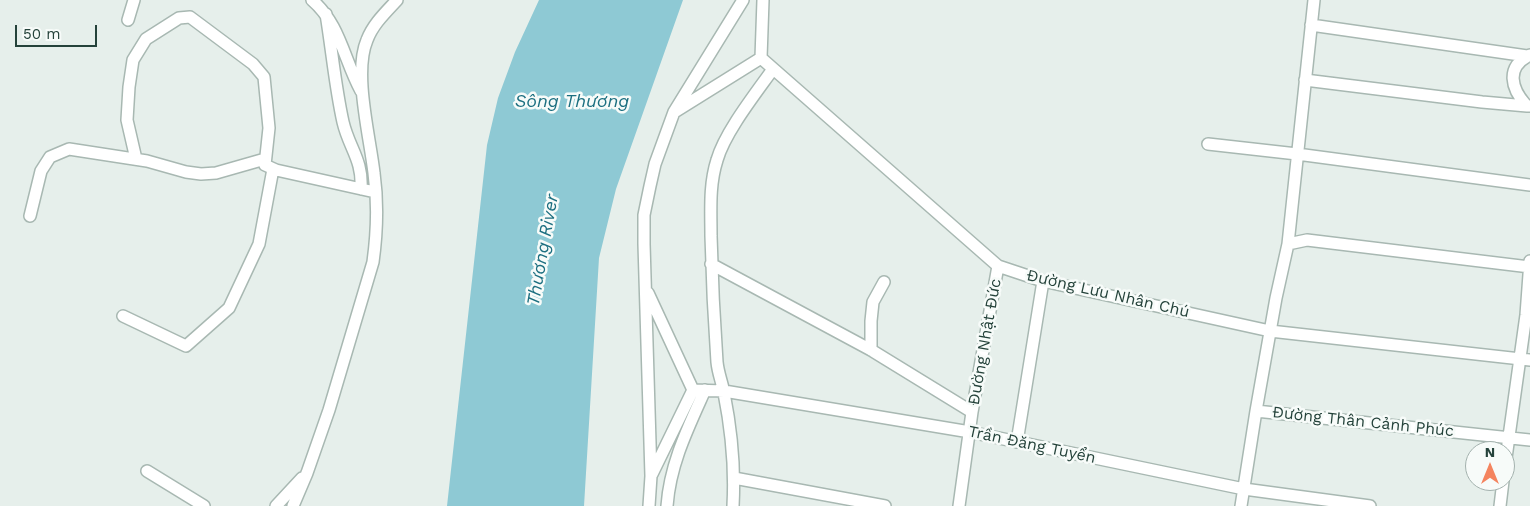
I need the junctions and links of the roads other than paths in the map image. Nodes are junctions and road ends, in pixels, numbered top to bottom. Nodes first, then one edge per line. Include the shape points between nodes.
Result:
1 (134, 0) edge
2 (312, 0) edge
3 (397, 0) edge
4 (743, 0) edge
5 (763, 0) edge
6 (1314, 0) edge
7 (326, 14) junction
8 (128, 20) dead end
9 (1311, 25) junction
10 (1529, 56) edge
11 (761, 58) junction
12 (774, 69) junction
13 (1305, 80) junction
14 (363, 95) junction
15 (1529, 106) edge
16 (674, 112) junction
17 (1208, 144) dead end
18 (1297, 154) junction
19 (136, 159) junction
20 (265, 159) junction
21 (273, 168) junction
22 (1530, 185) edge
23 (360, 189) junction
24 (375, 192) junction
25 (30, 216) dead end
26 (1288, 244) junction
27 (1530, 261) edge
28 (711, 264) junction
29 (998, 266) junction
30 (1530, 267) edge
31 (1043, 281) junction
32 (884, 282) dead end
33 (646, 288) junction
34 (123, 316) dead end
35 (1270, 331) junction
36 (871, 350) junction
37 (1525, 359) edge
38 (699, 390) junction
39 (724, 391) junction
40 (1256, 411) junction
41 (972, 412) junction
42 (970, 432) junction
43 (1508, 437) junction
44 (1530, 440) edge
45 (1508, 441) edge
46 (1017, 442) junction
47 (147, 471) dead end
48 (307, 473) junction
49 (651, 476) junction
50 (734, 478) junction
51 (1244, 490) junction
52 (1502, 491) edge
53 (204, 506) edge
54 (276, 506) edge
55 (293, 506) edge
56 (649, 506) edge
57 (667, 506) edge
58 (733, 506) edge
59 (885, 506) edge
60 (959, 506) edge
61 (1241, 506) edge
62 (1370, 506) edge
63 (1500, 506) edge

1 - 8 street
2 - 7 street
3 - 14 street via 372,29 366,42
4 - 16 street
5 - 11 street
6 - 9 street
7 - 14 street
7 - 23 street via 343,120 361,169
9 - 10 street
9 - 13 street
10 - 15 street via 1516,66 1513,74 1517,94
11 - 12 street, Đường Lưu Nhân Chú
11 - 16 street
12 - 28 street via 743,112 717,159 710,192
12 - 29 street, Đường Lưu Nhân Chú
13 - 15 street
13 - 18 street
14 - 24 street
16 - 33 street via 654,164 644,215
17 - 18 street
18 - 22 street
18 - 26 street
19 - 20 street via 202,174
19 - 20 street via 127,120 133,60 146,39 179,18 190,17 254,64 264,77 269,128
19 - 25 street via 69,148 50,157 41,172
20 - 21 street via 266,165
21 - 23 street
21 - 34 street via 259,244 229,308 186,346
23 - 24 street
24 - 48 street via 373,262 330,410
26 - 30 street via 1307,240
26 - 35 street
27 - 30 street
28 - 36 street
28 - 39 street via 718,377
29 - 31 street, Đường Lưu Nhân Chú
29 - 41 street, Đường Nhật Đức
30 - 37 street
31 - 35 street, Đường Lưu Nhân Chú
31 - 46 street
32 - 36 street via 872,307
33 - 38 street
33 - 49 street
35 - 37 street, Đường Lưu Nhân Chú
35 - 40 street
36 - 41 street
37 - 43 street
38 - 39 street, Trần Đăng Tuyển
38 - 49 street
38 - 57 street via 671,473
39 - 42 street, Trần Đăng Tuyển
39 - 50 street
40 - 43 street, Đường Thân Cảnh Phúc
40 - 51 street
41 - 42 street, Đường Nhật Đức
42 - 46 street, Trần Đăng Tuyển
42 - 60 street, Đường Nhật Đức
43 - 44 street, Đường Thân Cảnh Phúc
43 - 45 street
46 - 51 street, Trần Đăng Tuyển
47 - 53 street
48 - 54 street
48 - 55 street
49 - 56 street
50 - 58 street
50 - 59 street
51 - 61 street
51 - 62 street, Trần Đăng Tuyển
52 - 63 street

